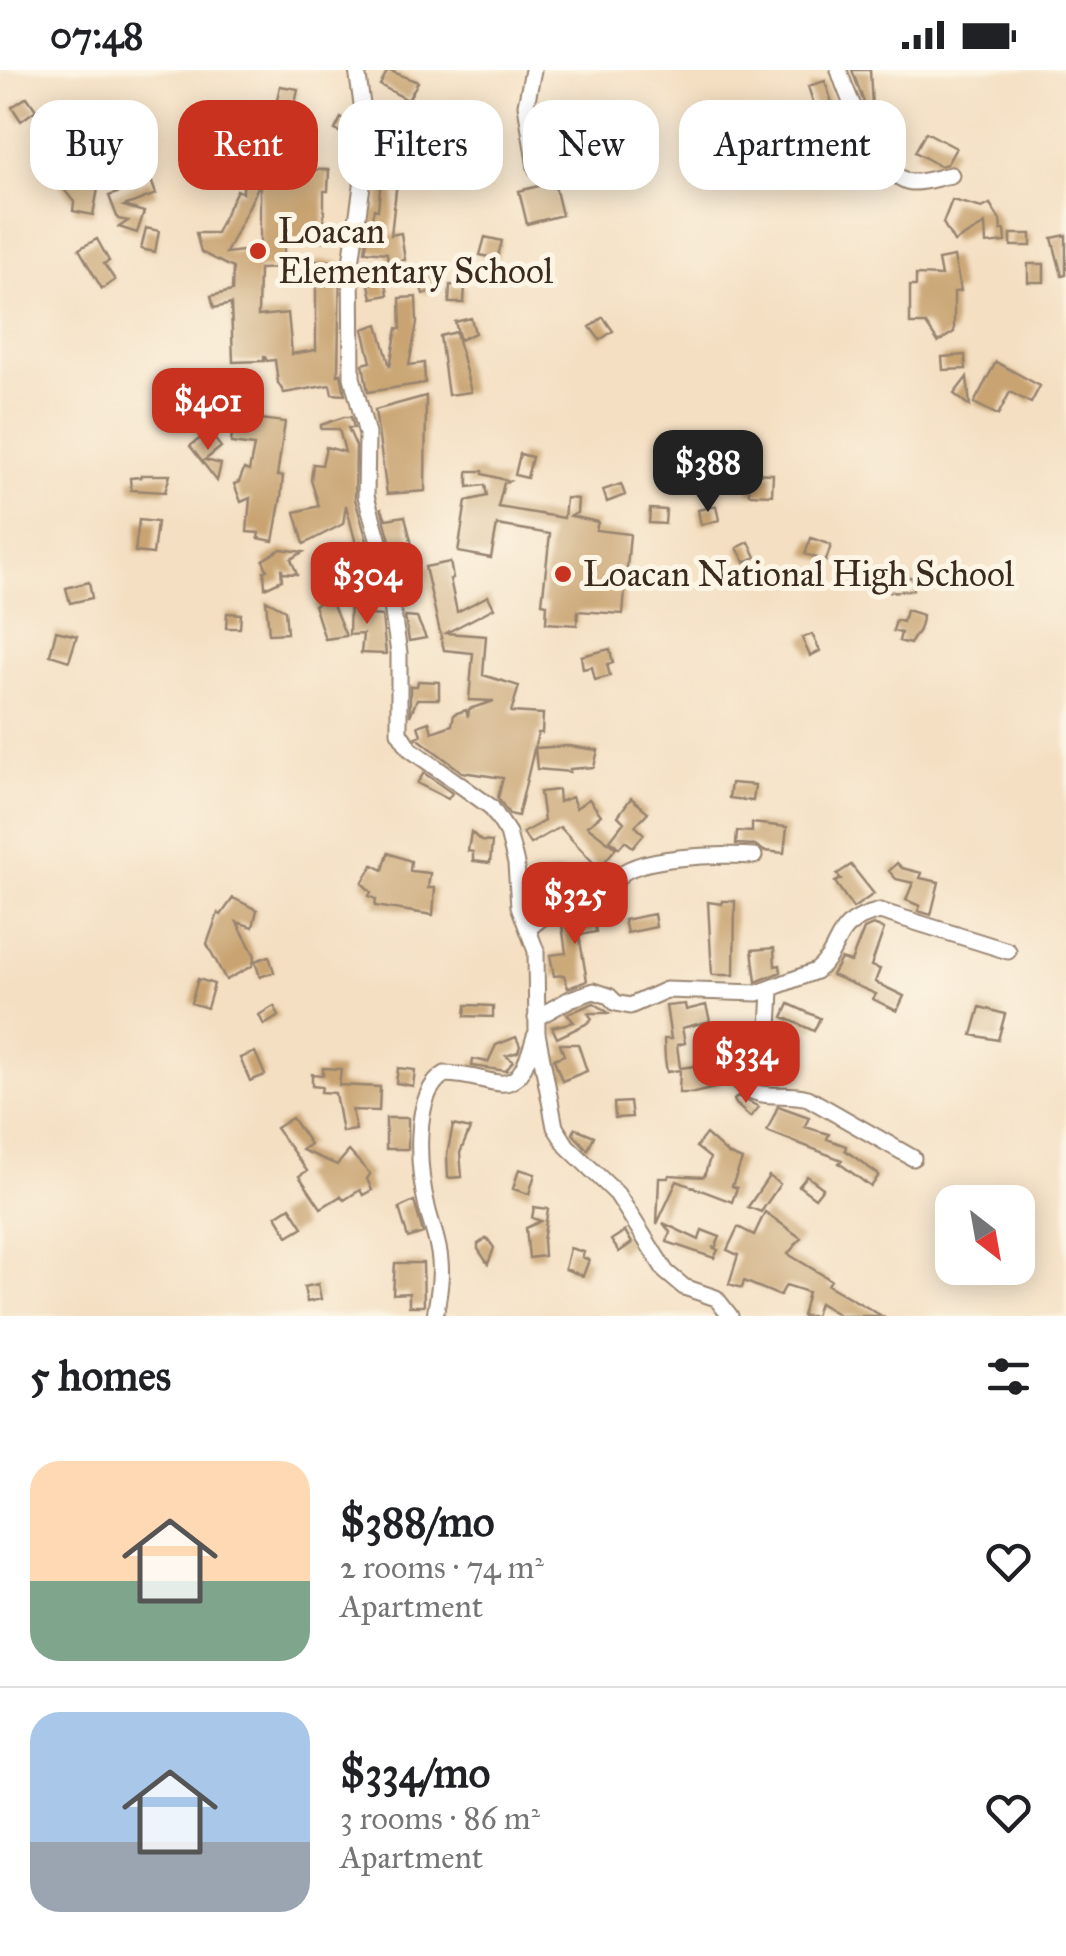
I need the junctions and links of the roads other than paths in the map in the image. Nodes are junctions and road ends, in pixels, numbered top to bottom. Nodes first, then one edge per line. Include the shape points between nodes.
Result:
1 (357, 70) edge
2 (532, 70) edge
3 (839, 70) edge
4 (527, 100) edge
5 (951, 175) dead end
6 (754, 856) dead end
7 (528, 928) junction
8 (1008, 951) dead end
9 (770, 990) junction
10 (536, 1025) junction
11 (913, 1158) dead end
12 (435, 1316) edge
13 (730, 1316) edge

1 - 7 street via 365,125 351,263 352,377 368,434 366,496 400,653 399,732 410,749 498,815 513,848 518,906
2 - 4 street
3 - 5 street via 854,112 898,178 912,183
6 - 7 street via 710,853 630,869 612,894 554,908
7 - 10 street via 536,951
8 - 9 street via 880,911 844,928 822,966
9 - 10 street via 666,990 630,1006 594,991 570,999
9 - 11 street via 768,1048 741,1084 760,1096 808,1098
10 - 12 street via 526,1067 512,1082 445,1074 424,1104 420,1165 440,1257
10 - 13 street via 555,1128 567,1146 618,1194 666,1272 716,1298

